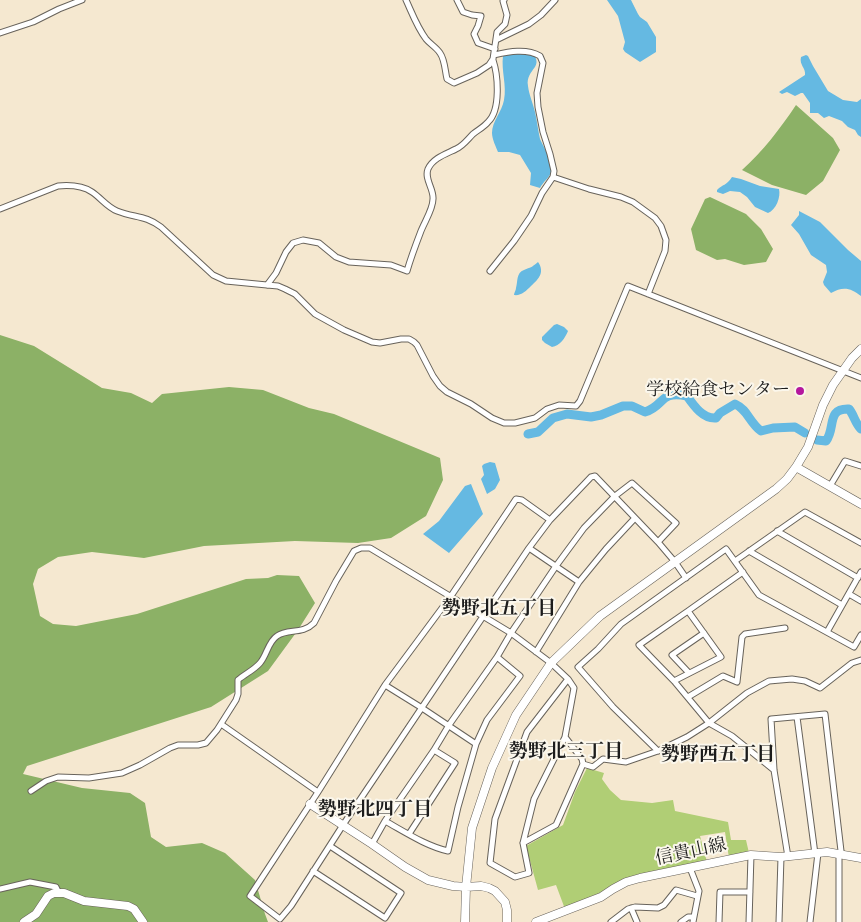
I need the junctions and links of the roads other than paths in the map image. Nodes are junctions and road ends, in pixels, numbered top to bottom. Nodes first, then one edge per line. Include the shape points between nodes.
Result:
1 (82, 0) edge
2 (406, 0) edge
3 (457, 0) edge
4 (504, 0) edge
5 (555, 0) edge
6 (0, 34) edge
7 (496, 40) junction
8 (494, 55) junction
9 (553, 177) junction
10 (0, 209) edge
11 (490, 271) dead end
12 (267, 285) junction
13 (648, 294) junction
14 (861, 349) edge
15 (842, 370) junction
16 (861, 378) edge
17 (861, 466) edge
18 (796, 467) junction
19 (830, 486) junction
20 (615, 496) junction
21 (861, 504) edge
22 (635, 518) junction
23 (550, 520) junction
24 (777, 531) junction
25 (658, 542) junction
26 (861, 543) edge
27 (529, 548) junction
28 (749, 551) junction
29 (735, 561) junction
30 (675, 562) junction
31 (556, 566) junction
32 (743, 572) junction
33 (861, 572) edge
34 (686, 578) junction
35 (858, 578) junction
36 (579, 582) junction
37 (849, 594) junction
38 (451, 596) junction
39 (861, 601) edge
40 (842, 605) junction
41 (688, 611) junction
42 (484, 616) junction
43 (785, 628) dead end
44 (827, 632) junction
45 (511, 633) junction
46 (704, 633) junction
47 (861, 634) edge
48 (536, 652) junction
49 (497, 657) junction
50 (861, 660) edge
51 (551, 663) junction
52 (689, 673) junction
53 (568, 679) junction
54 (674, 681) junction
55 (385, 685) junction
56 (688, 697) junction
57 (422, 708) junction
58 (797, 717) junction
59 (709, 723) junction
60 (221, 724) junction
61 (449, 726) junction
62 (565, 737) junction
63 (476, 744) junction
64 (434, 750) junction
65 (658, 751) junction
66 (583, 764) junction
67 (774, 770) junction
68 (31, 791) dead end
69 (318, 792) junction
70 (310, 804) junction
71 (385, 821) junction
72 (343, 825) junction
73 (409, 834) junction
74 (523, 843) junction
75 (372, 844) junction
76 (330, 846) junction
77 (816, 854) junction
78 (840, 854) junction
79 (751, 855) junction
80 (785, 857) junction
81 (861, 858) edge
82 (690, 868) junction
83 (313, 871) junction
84 (466, 887) junction
85 (0, 889) edge
86 (59, 892) junction
87 (750, 892) junction
88 (697, 896) junction
89 (631, 908) junction
90 (693, 919) edge
91 (549, 920) edge
92 (24, 922) edge
93 (143, 922) edge
94 (465, 922) edge
95 (507, 922) edge
96 (536, 922) edge
97 (612, 922) edge
98 (637, 922) edge
99 (681, 922) edge
100 (719, 922) edge
101 (749, 922) edge
102 (779, 922) edge
103 (810, 922) edge
104 (838, 922) edge

1 - 6 street
2 - 8 street via 419,28 440,52 447,79 454,83 477,73 489,65
3 - 8 street via 463,12 481,16 474,34 478,43
4 - 7 street via 507,15
5 - 7 street via 529,24
7 - 8 street
8 - 9 street via 516,51 540,56 543,64 537,93 538,107
8 - 12 street via 498,91 494,114 464,145 442,156 429,168 428,179 434,197 407,271 349,262 336,257 319,243 303,240 286,252
9 - 11 street via 531,216
9 - 13 street via 621,197 655,218 666,240 665,251
10 - 12 street via 58,186 82,188 118,212 155,222 213,275 226,281
12 - 13 street via 295,294 315,314 372,342 409,339 418,345 440,386 504,423 535,418 559,405 576,406 628,286
13 - 15 street
14 - 15 street
15 - 16 street
15 - 18 street
17 - 19 street via 845,461
18 - 19 street
18 - 30 street via 776,489
19 - 21 street
20 - 22 street
20 - 23 street via 593,476
20 - 25 street via 632,483 676,523
20 - 31 street via 584,528
22 - 25 street
22 - 36 street
23 - 27 street
23 - 38 street via 516,499
24 - 26 street via 805,512
24 - 28 street
24 - 35 street
25 - 30 street
27 - 31 street
27 - 42 street
28 - 29 street
28 - 40 street
29 - 32 street
29 - 34 street via 726,549
30 - 34 street
30 - 51 street via 600,616
31 - 36 street
31 - 45 street
32 - 41 street
32 - 44 street via 759,595
33 - 35 street
34 - 65 street via 621,624 578,667
35 - 37 street
36 - 48 street
37 - 39 street
37 - 40 street
38 - 42 street
38 - 55 street
38 - 60 street via 370,548 361,548 354,552 314,623 301,631 277,635 262,661 238,680 236,700
40 - 44 street
41 - 46 street
41 - 54 street via 639,645
42 - 45 street
42 - 57 street
43 - 56 street via 745,634 737,682 723,676
44 - 47 street via 854,648
45 - 48 street
45 - 49 street
46 - 52 street via 672,655
46 - 52 street via 721,657
48 - 51 street
49 - 61 street
49 - 63 street via 520,676 487,720
50 - 59 street via 852,663 820,688 792,679 769,681 747,693
51 - 53 street
51 - 84 street via 516,716 492,768 472,828
52 - 54 street
53 - 62 street via 574,688
53 - 74 street via 526,732 495,819 490,863 515,877 529,873
54 - 56 street
55 - 57 street
55 - 69 street
56 - 59 street
57 - 61 street
57 - 72 street
58 - 67 street via 771,719
58 - 77 street
58 - 78 street via 825,714
59 - 65 street
59 - 67 street via 732,736
60 - 68 street via 206,743 178,745 122,773 89,778 58,777
60 - 69 street
61 - 63 street
61 - 64 street
62 - 66 street
62 - 74 street via 534,798
63 - 73 street via 448,851
64 - 71 street
64 - 73 street via 455,763
65 - 66 street via 626,762 603,759 593,767
66 - 74 street via 556,824
67 - 80 street
69 - 70 street
70 - 72 street
70 - 83 street via 250,896 280,920
71 - 73 street
71 - 75 street
72 - 75 street
72 - 76 street
75 - 84 street via 428,880
76 - 83 street
76 - 83 street via 401,894 385,918
77 - 78 street, 信貴山線
77 - 80 street, 信貴山線
77 - 103 street
78 - 81 street, 信貴山線
78 - 104 street
79 - 80 street, 信貴山線
79 - 82 street, 信貴山線
79 - 87 street
80 - 102 street
82 - 88 street
82 - 91 street, 信貴山線 via 626,882
84 - 94 street
84 - 95 street via 481,886 495,891 504,902
85 - 86 street via 30,882 56,886
86 - 92 street via 48,896 36,914
86 - 93 street via 84,901 128,906
87 - 100 street via 720,892
87 - 101 street
88 - 89 street via 676,890 658,908
88 - 90 street
89 - 97 street
89 - 98 street
90 - 99 street via 688,917
91 - 96 street, 信貴山線

